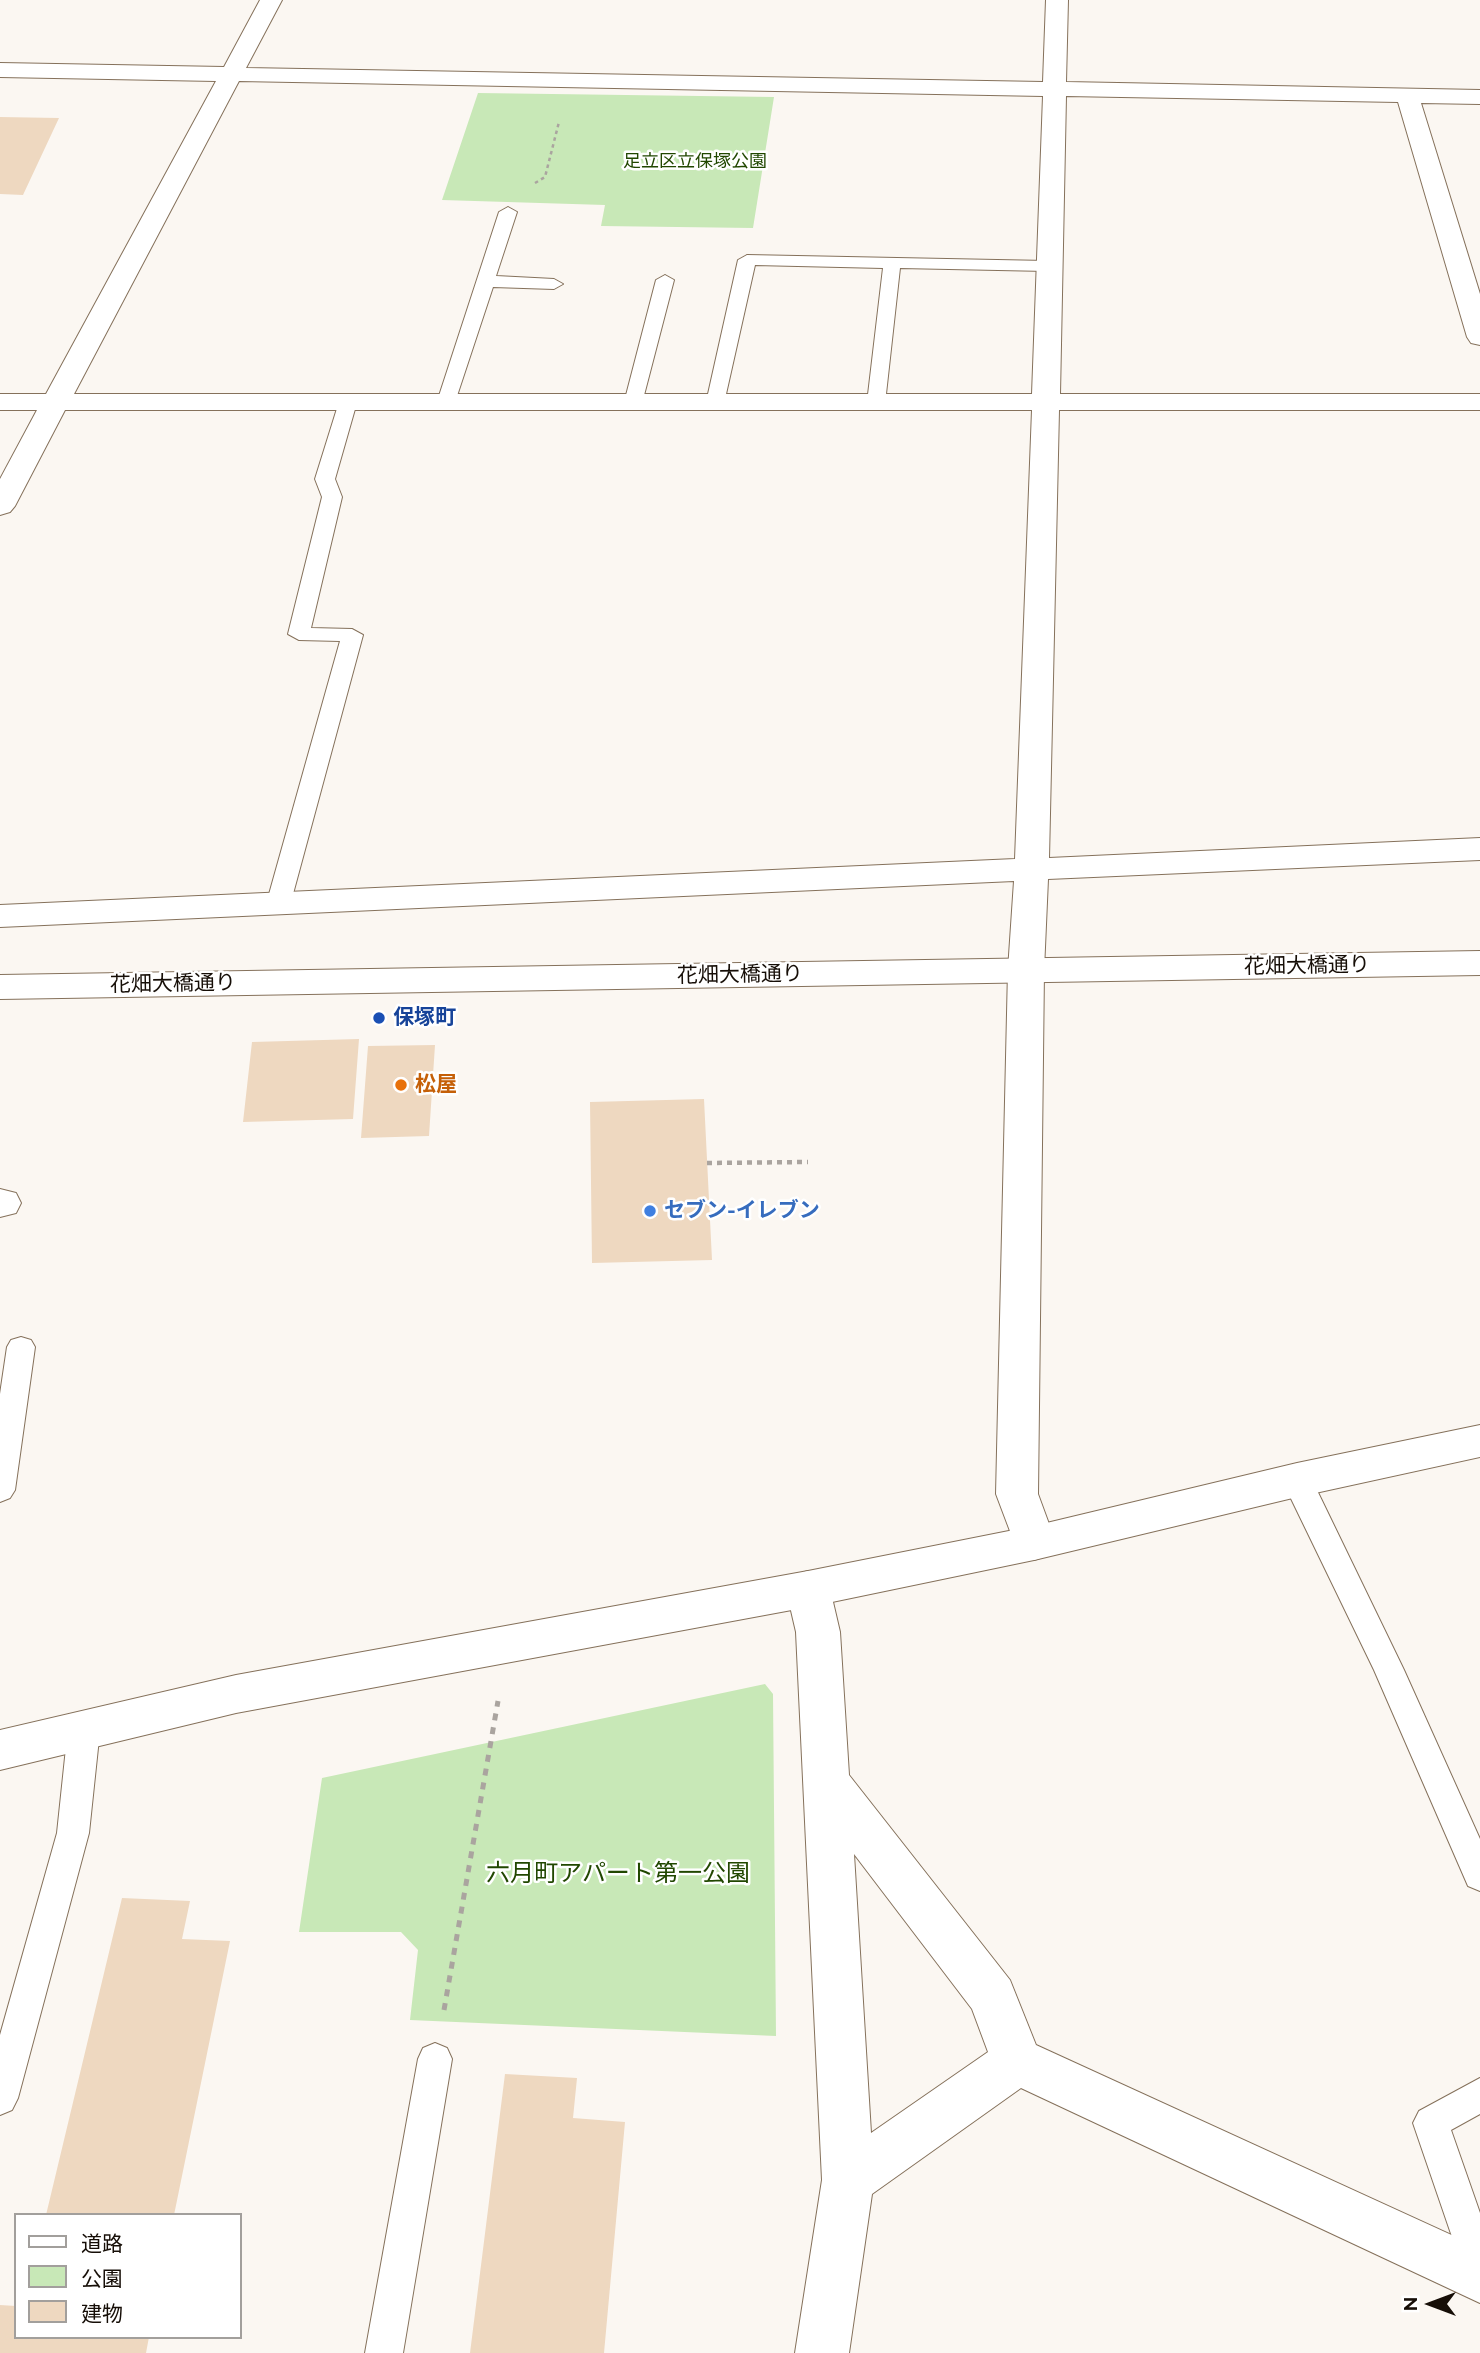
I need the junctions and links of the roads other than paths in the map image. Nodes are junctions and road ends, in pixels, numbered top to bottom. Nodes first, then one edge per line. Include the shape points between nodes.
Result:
1 (271, 0) edge
2 (1057, 0) edge
3 (0, 70) edge
4 (231, 74) junction
5 (1055, 89) junction
6 (1407, 95) junction
7 (1480, 97) edge
8 (508, 212) road end
9 (892, 263) junction
10 (1047, 266) junction
11 (665, 280) dead end
12 (485, 281) junction
13 (554, 284) dead end
14 (1480, 337) edge
15 (0, 402) edge
16 (55, 402) junction
17 (348, 402) junction
18 (446, 402) junction
19 (1480, 402) edge
20 (634, 403) junction
21 (715, 403) junction
22 (876, 403) junction
23 (1045, 403) junction
24 (0, 506) edge
25 (1480, 849) edge
26 (1031, 869) junction
27 (278, 905) junction
28 (0, 916) edge
29 (1480, 962) edge
30 (1026, 970) junction
31 (0, 987) edge
32 (21, 1347) dead end
33 (1480, 1441) edge
34 (1297, 1480) junction
35 (0, 1490) edge
36 (1034, 1543) junction
37 (808, 1589) junction
38 (85, 1729) junction
39 (0, 1750) edge
40 (826, 1781) junction
41 (1480, 1876) edge
42 (435, 2059) road end
43 (1017, 2061) junction
44 (1480, 2095) edge
45 (0, 2098) edge
46 (848, 2180) junction
47 (1480, 2266) edge
48 (1480, 2276) edge
49 (384, 2353) edge
50 (822, 2353) edge

1 - 4 street
2 - 5 street
3 - 4 street
4 - 5 street
4 - 16 street
5 - 6 street
5 - 10 street
6 - 7 street
6 - 14 street
8 - 12 lane
9 - 10 lane
9 - 21 lane via 747,260
9 - 22 lane
10 - 23 street
11 - 20 lane
12 - 13 lane
12 - 18 lane
15 - 16 street
16 - 17 street
16 - 24 street
17 - 18 street
17 - 27 lane via 325,479 332,497 299,634 352,635
18 - 20 street
19 - 23 street
20 - 21 street
21 - 22 street
22 - 23 street
23 - 26 street
25 - 26 street
26 - 27 street
26 - 30 street
27 - 28 street
29 - 30 street, 花畑大橋通り
30 - 31 street, 花畑大橋通り
30 - 36 street via 1017,1494
32 - 35 lane
33 - 34 street
34 - 36 street
34 - 41 lane via 1389,1670
36 - 37 street
37 - 38 street via 236,1694
37 - 40 street via 818,1632
38 - 39 street
38 - 45 lane via 74,1833
40 - 43 street via 992,1996
40 - 46 street
42 - 49 lane
43 - 46 street
43 - 48 street
44 - 47 lane via 1431,2123
46 - 50 street

